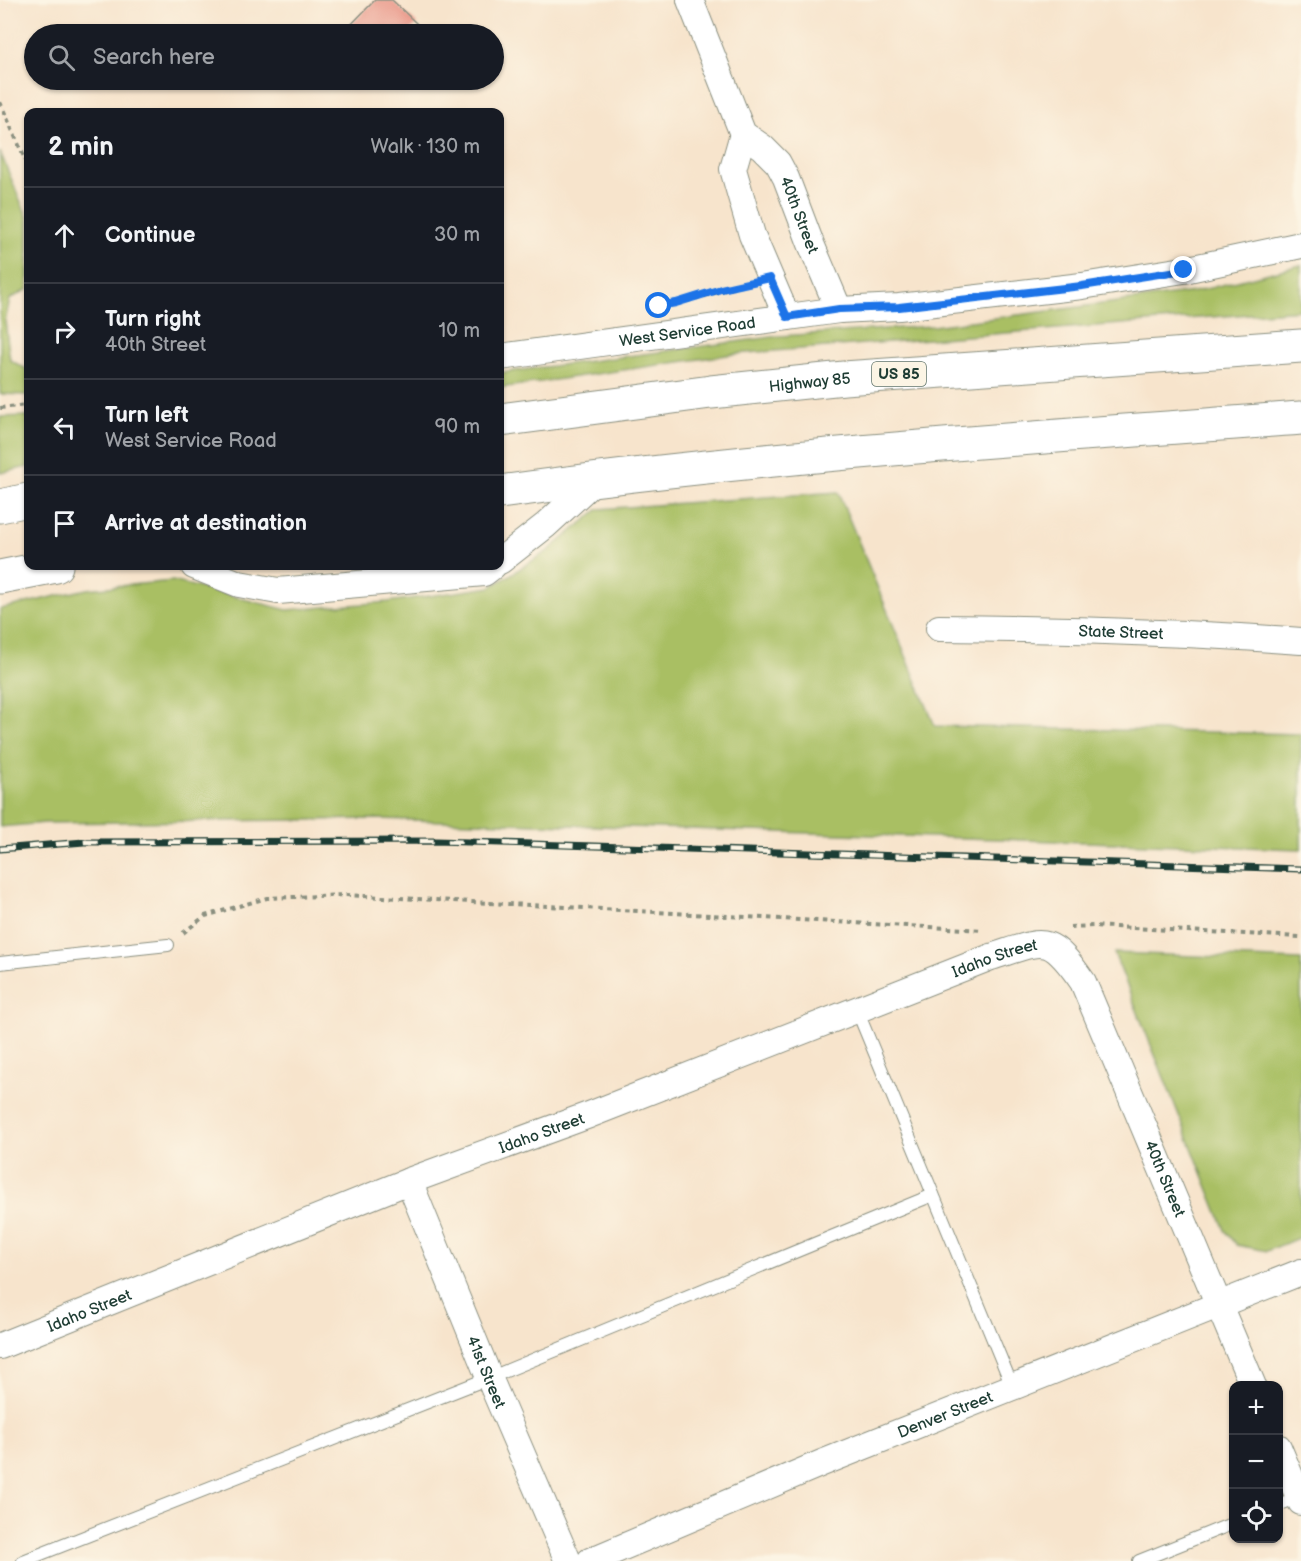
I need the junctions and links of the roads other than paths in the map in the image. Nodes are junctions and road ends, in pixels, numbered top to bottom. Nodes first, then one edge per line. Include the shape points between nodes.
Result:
1 (690, 0) edge
2 (743, 134) junction
3 (1301, 245) edge
4 (839, 309) junction
5 (787, 317) junction
6 (1301, 346) edge
7 (504, 356) edge
8 (1301, 418) edge
9 (504, 419) edge
10 (596, 479) junction
11 (504, 491) edge
12 (24, 501) edge
13 (0, 506) edge
14 (504, 558) edge
15 (36, 570) edge
16 (204, 570) edge
17 (488, 570) edge
18 (0, 577) edge
19 (939, 628) dead end
20 (1301, 641) edge
21 (168, 945) road end
22 (0, 963) edge
23 (1076, 972) joint
24 (856, 1010) junction
25 (409, 1181) junction
26 (933, 1195) junction
27 (1301, 1272) edge
28 (1220, 1305) junction
29 (0, 1346) edge
30 (489, 1378) junction
31 (1251, 1381) edge
32 (1013, 1388) junction
33 (1283, 1463) edge
34 (1295, 1500) edge
35 (1229, 1525) edge
36 (23, 1561) edge
37 (568, 1561) edge
38 (590, 1561) edge
39 (1139, 1561) edge

1 - 2 street
2 - 4 street, 40th Street via 762,147 786,178
2 - 5 street via 733,169 752,235
3 - 4 street, West Service Road via 1184,270 1082,286 899,307
4 - 5 street, West Service Road
5 - 7 street, West Service Road
6 - 9 highway, Highway 85 / US 85 via 844,378
8 - 10 highway via 862,451
10 - 11 highway
10 - 14 street
12 - 13 highway
15 - 18 highway
16 - 17 street via 239,584 278,591
19 - 20 street, State Street via 1049,628
21 - 22 lane
23 - 24 street, Idaho Street via 1051,945 1035,943
23 - 28 street, 40th Street
24 - 25 street, Idaho Street
24 - 26 lane
25 - 29 street, Idaho Street
25 - 30 street, 41st Street
26 - 30 lane
26 - 32 lane
27 - 28 street, Denver Street
28 - 31 street, 40th Street
28 - 32 street, Denver Street
30 - 36 lane
30 - 37 street, 41st Street
32 - 38 street, Denver Street
33 - 34 street
35 - 39 lane

